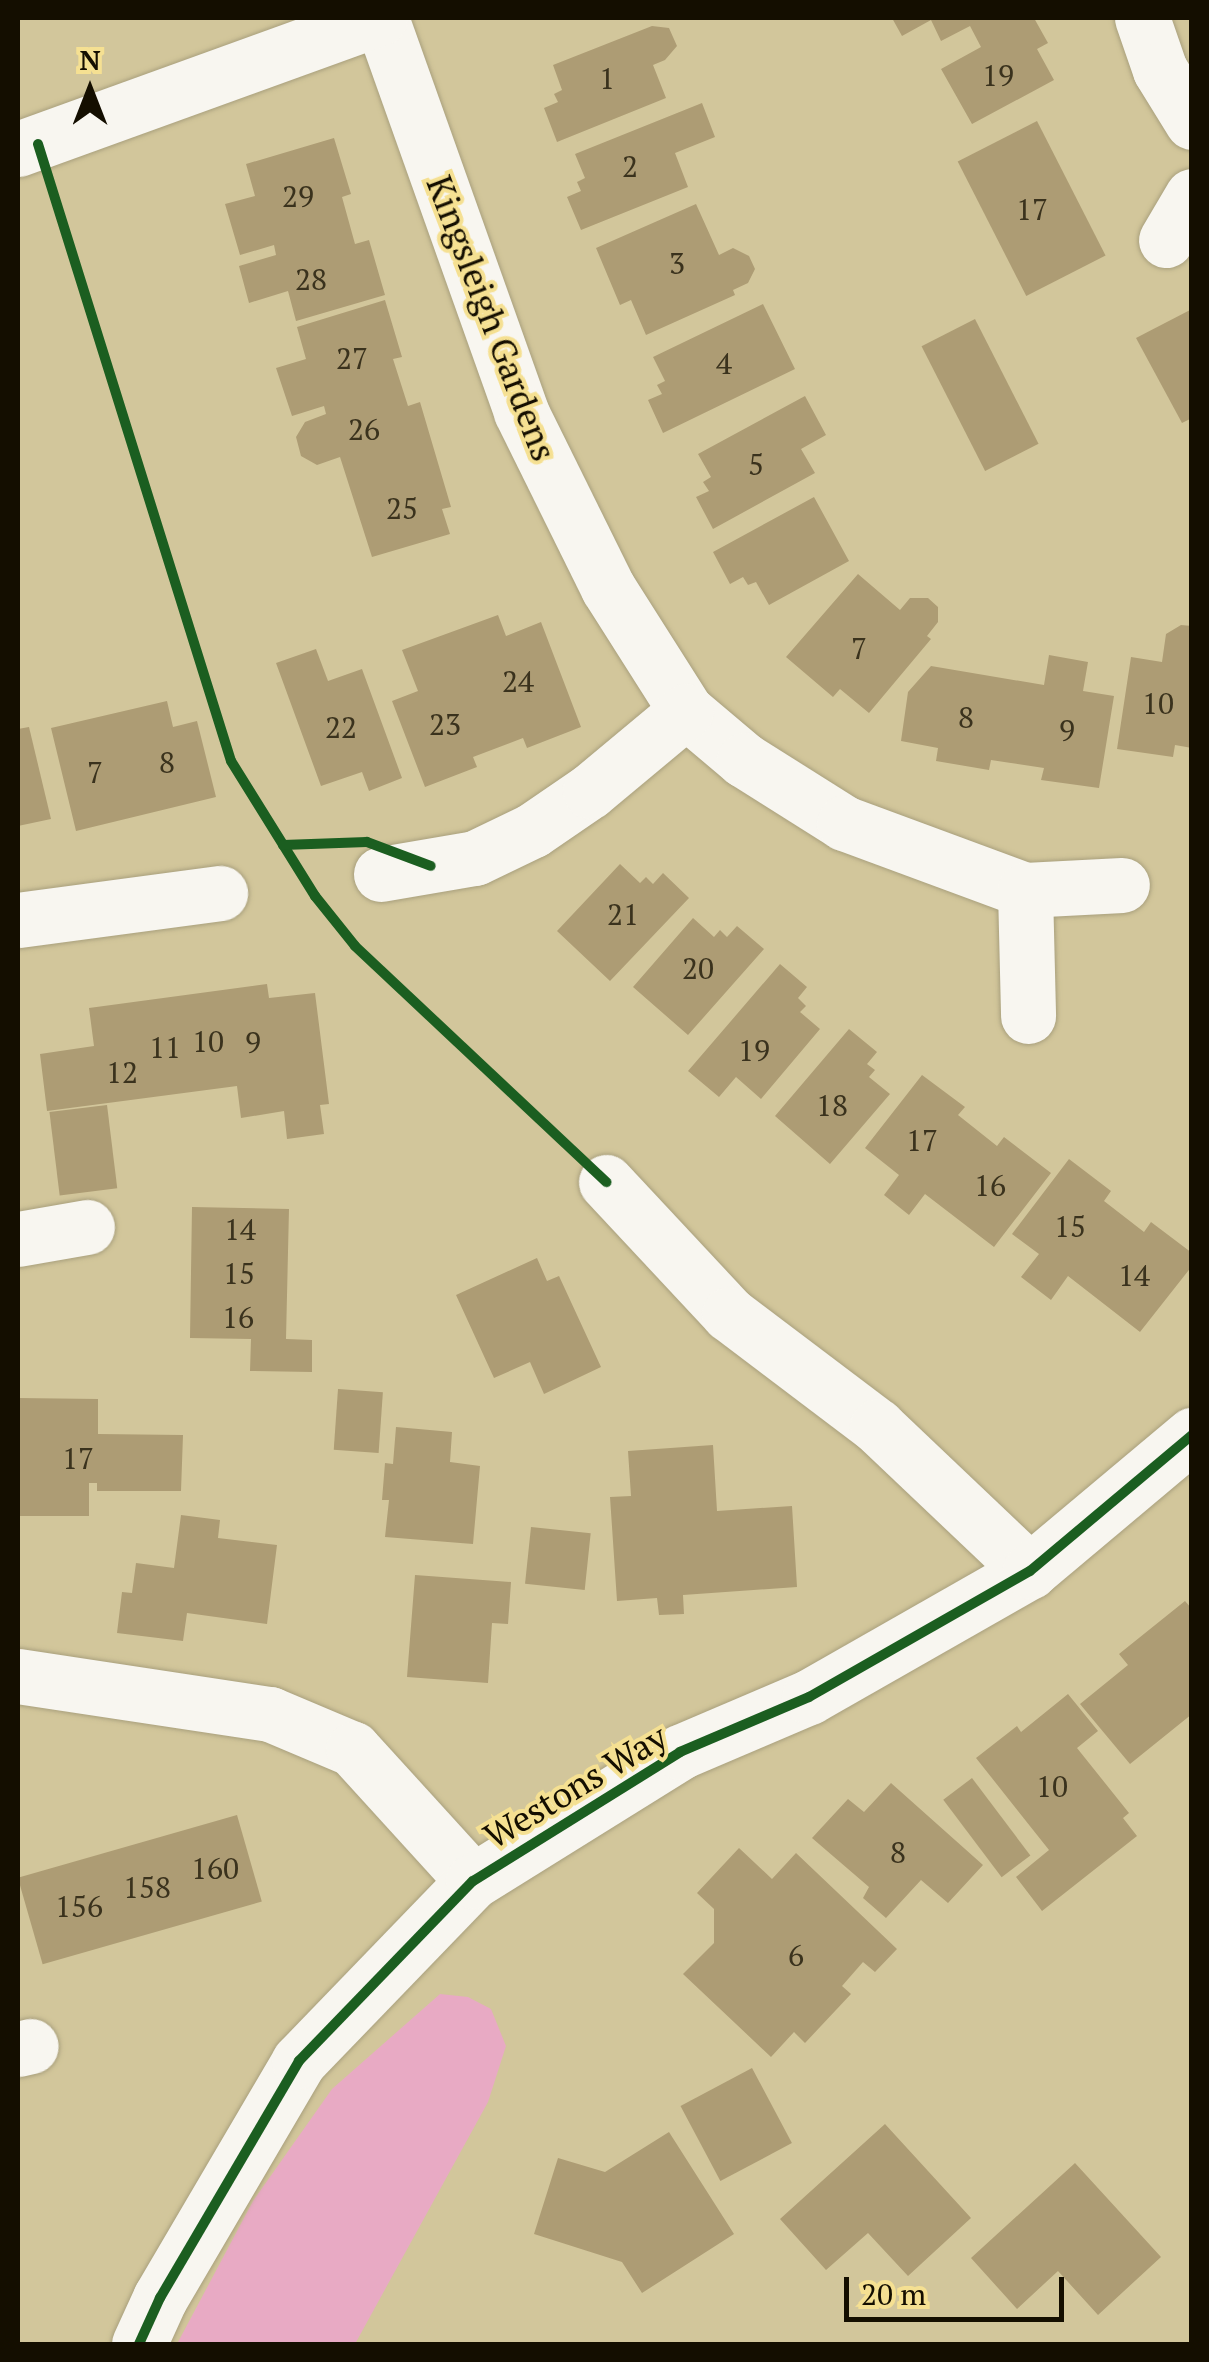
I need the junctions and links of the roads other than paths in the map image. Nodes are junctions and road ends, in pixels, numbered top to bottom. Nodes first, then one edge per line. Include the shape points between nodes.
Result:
1 (381, 18) edge
2 (1142, 18) edge
3 (1192, 122) edge
4 (18, 149) edge
5 (686, 711) junction
6 (381, 874) dead end
7 (1122, 885) dead end
8 (1025, 890) junction
9 (220, 893) dead end
10 (18, 920) edge
11 (1028, 1016) dead end
12 (606, 1182) dead end
13 (88, 1227) dead end
14 (18, 1238) edge
15 (1192, 1435) edge
16 (1030, 1571) junction
17 (18, 1676) edge
18 (473, 1881) junction
19 (140, 2344) edge

1 - 4 street
1 - 5 street, Kingsleigh Gardens via 520,412 608,588
2 - 3 street via 1160,70
5 - 6 street via 533,830 475,858
5 - 8 street, Kingsleigh Gardens via 744,760 844,822
7 - 8 street
8 - 11 street
9 - 10 street
12 - 16 street via 729,1314 877,1426
13 - 14 street
15 - 16 street, Westons Way
16 - 18 street, Westons Way via 809,1697 680,1752
17 - 18 street via 270,1714 353,1750
18 - 19 street, Westons Way via 300,2060 160,2298

